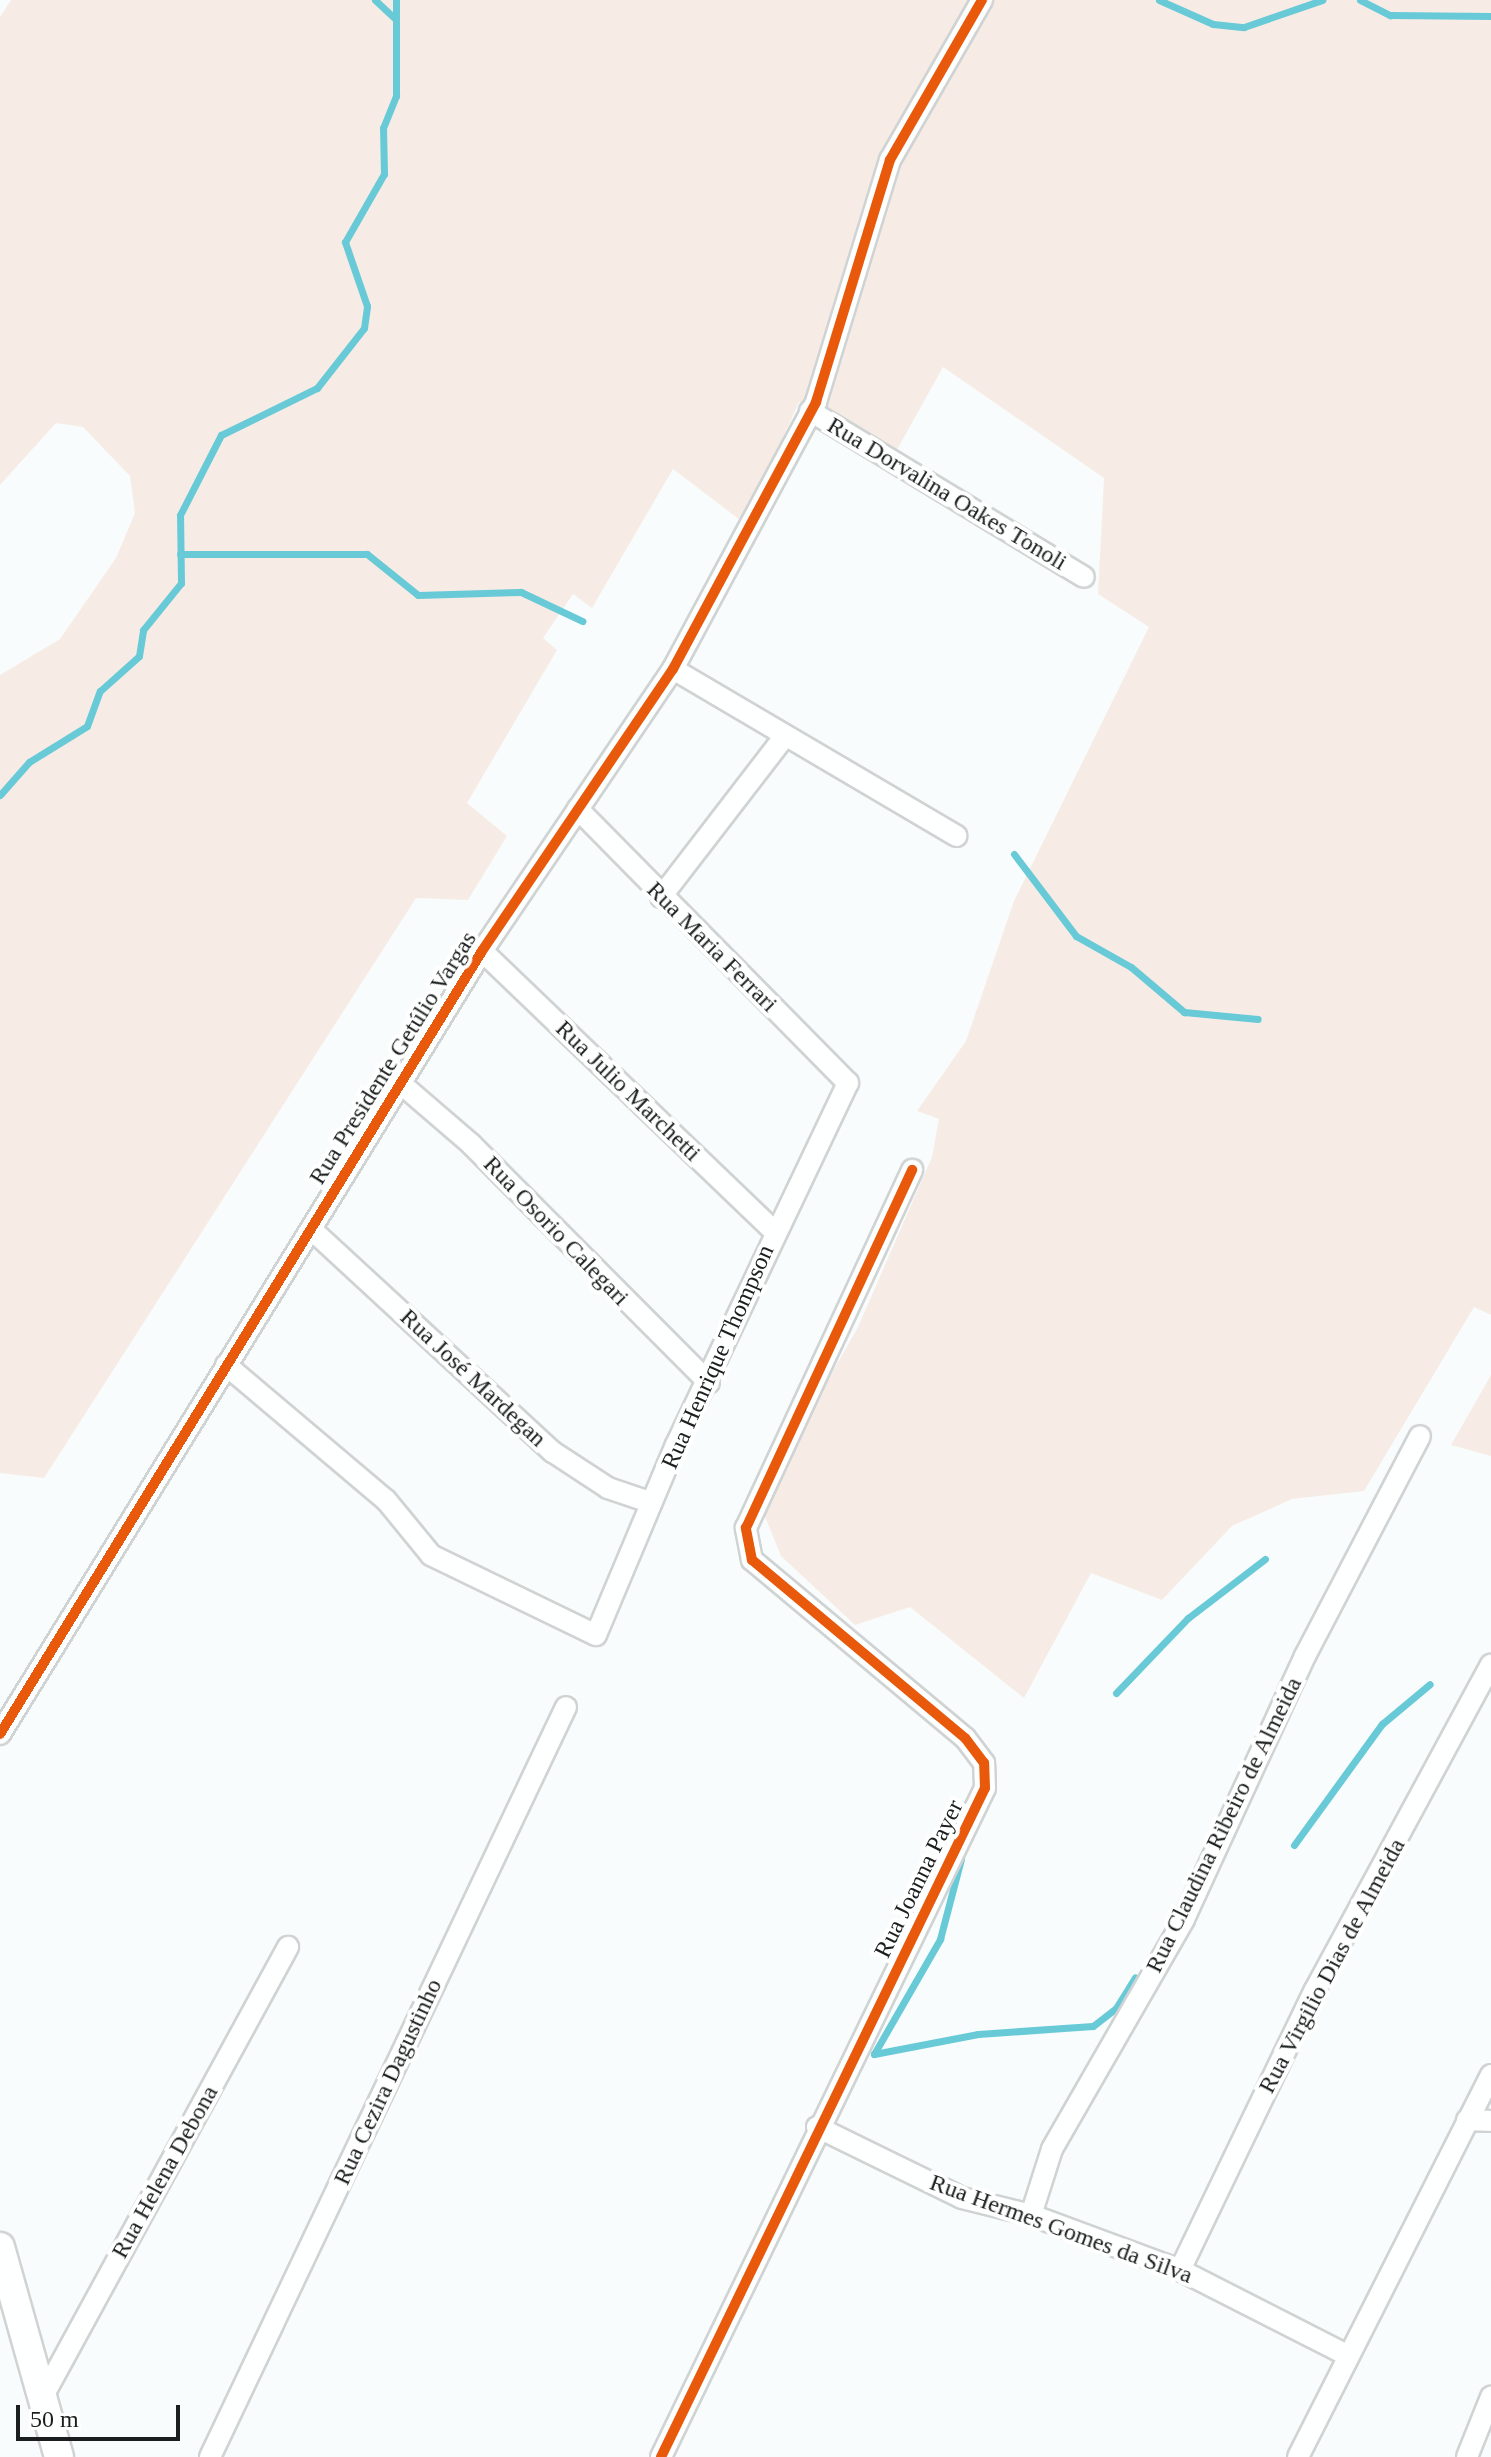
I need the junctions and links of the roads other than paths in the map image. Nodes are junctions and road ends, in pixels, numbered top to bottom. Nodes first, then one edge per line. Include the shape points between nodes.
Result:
1 (982, 0) edge
2 (813, 406) junction
3 (1084, 577) dead end
4 (673, 669) junction
5 (784, 737) junction
6 (578, 809) junction
7 (956, 836) dead end
8 (661, 897) junction
9 (482, 951) junction
10 (399, 1082) junction
11 (848, 1083) joint
12 (912, 1170) dead end
13 (311, 1229) junction
14 (775, 1232) junction
15 (226, 1365) junction
16 (709, 1383) junction
17 (1420, 1436) dead end
18 (652, 1503) junction
19 (1491, 1665) edge
20 (566, 1707) dead end
21 (0, 1734) edge
22 (288, 1947) dead end
23 (1491, 2075) edge
24 (1467, 2120) junction
25 (1491, 2121) edge
26 (817, 2127) junction
27 (1031, 2215) junction
28 (0, 2247) edge
29 (1180, 2270) junction
30 (1347, 2355) junction
31 (1491, 2397) edge
32 (42, 2398) junction
33 (59, 2457) edge
34 (210, 2457) edge
35 (661, 2457) edge
36 (1298, 2457) edge
37 (1467, 2457) edge

1 - 2 street, Rua Presidente Getúlio Vargas via 890,160
2 - 3 street, Rua Dorvalina Oakes Tonoli
2 - 4 street, Rua Presidente Getúlio Vargas
4 - 5 street
4 - 6 street, Rua Presidente Getúlio Vargas
5 - 7 street
5 - 8 street
6 - 8 street, Rua Maria Ferrari
6 - 9 street, Rua Presidente Getúlio Vargas
8 - 11 street, Rua Maria Ferrari
9 - 10 street, Rua Presidente Getúlio Vargas
9 - 14 street, Rua Julio Marchetti
10 - 13 street, Rua Presidente Getúlio Vargas
10 - 16 street, Rua Osorio Calegari via 471,1144
11 - 14 street, Rua Henrique Thompson
12 - 26 street, Rua Joanna Payer via 746,1528 752,1560 965,1738 984,1763 985,1788
13 - 15 street, Rua Presidente Getúlio Vargas
13 - 18 street, Rua José Mardegan via 553,1452 608,1488
14 - 16 street, Rua Henrique Thompson
15 - 18 street, Rua Henrique Thompson via 386,1500 431,1555 596,1635
15 - 21 street, Rua Presidente Getúlio Vargas
16 - 18 street, Rua Henrique Thompson
17 - 27 street, Rua Claudina Ribeiro de Almeida via 1305,1656 1184,1919 1052,2149
19 - 29 street, Rua Virgilio Dias de Almeida via 1315,1990
20 - 34 street, Rua Cezira Dagustinho
22 - 32 street, Rua Helena Debona
23 - 24 street
24 - 25 street
24 - 30 street
26 - 27 street, Rua Hermes Gomes da Silva via 962,2198
26 - 35 street, Rua Joanna Payer
27 - 29 street, Rua Hermes Gomes da Silva
28 - 32 main road
29 - 30 street, Rua Hermes Gomes da Silva
30 - 36 street
31 - 37 street
32 - 33 main road

